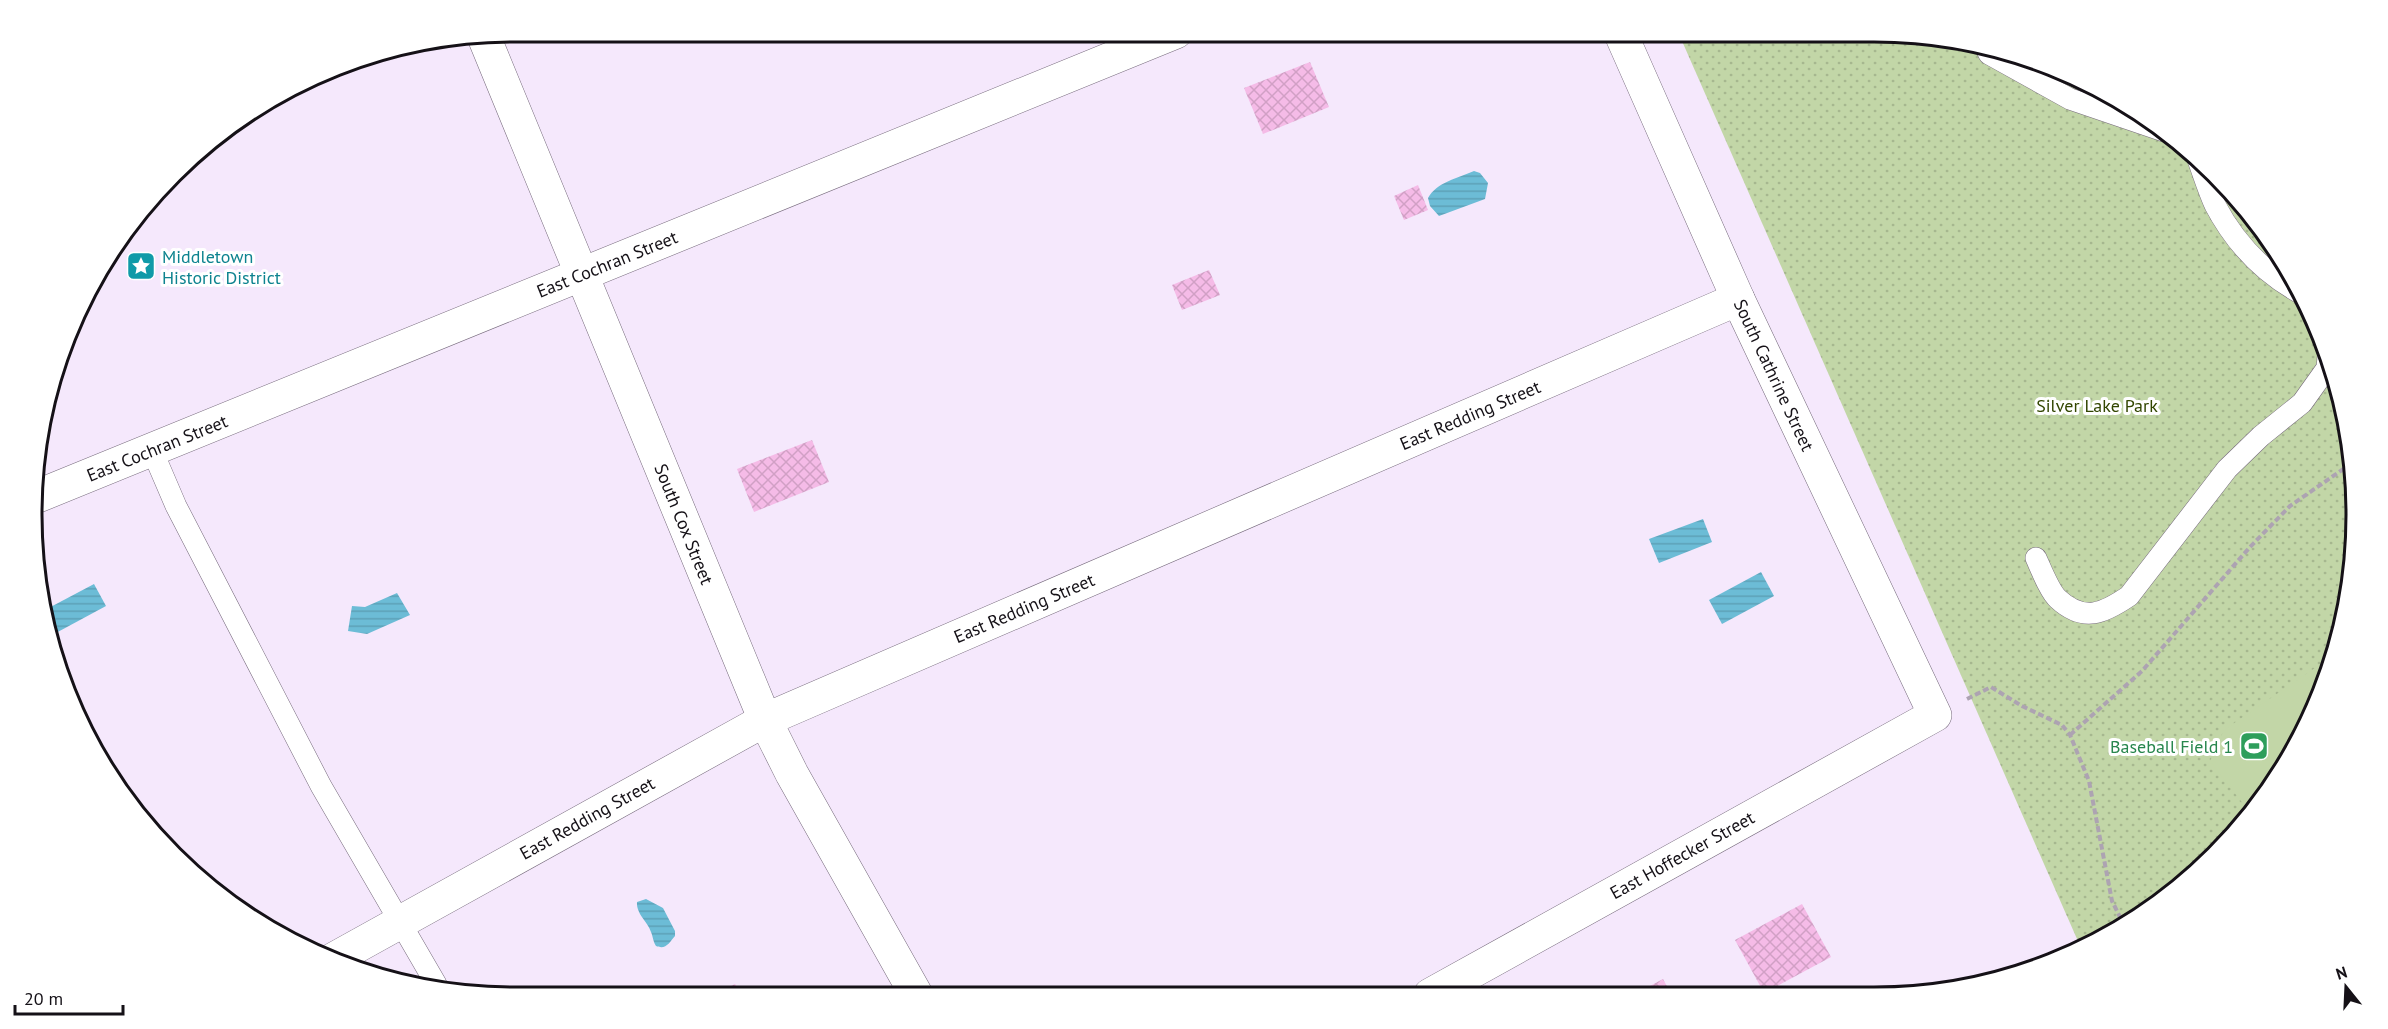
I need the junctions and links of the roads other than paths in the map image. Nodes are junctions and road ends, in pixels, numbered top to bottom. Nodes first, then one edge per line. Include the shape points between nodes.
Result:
1 (1151, 42) edge
2 (1624, 42) edge
3 (487, 43) edge
4 (1996, 58) edge
5 (2134, 121) edge
6 (2204, 177) edge
7 (582, 274) junction
8 (2287, 286) edge
9 (1738, 299) junction
10 (2324, 372) edge
11 (152, 450) junction
12 (43, 494) edge
13 (2036, 558) dead end
14 (1935, 715) joint
15 (765, 720) junction
16 (401, 921) junction
17 (342, 954) edge
18 (434, 980) edge
19 (912, 987) edge
20 (1444, 987) edge

1 - 7 street, East Cochran Street
2 - 9 street, South Cathrine Street
3 - 7 street, South Cox Street
4 - 5 lane via 2070,99
6 - 8 lane via 2215,205 2244,249
7 - 11 street, East Cochran Street
7 - 15 street, South Cox Street
9 - 14 street, South Cathrine Street
9 - 15 street, East Redding Street
10 - 13 lane via 2302,403 2261,435 2227,469 2129,597 2111,609 2094,615 2057,598
11 - 12 street, East Cochran Street
11 - 16 lane via 176,506 321,786
14 - 20 street, East Hoffecker Street
15 - 16 street, East Redding Street
15 - 19 street, South Cox Street
16 - 17 street, East Redding Street
16 - 18 lane

